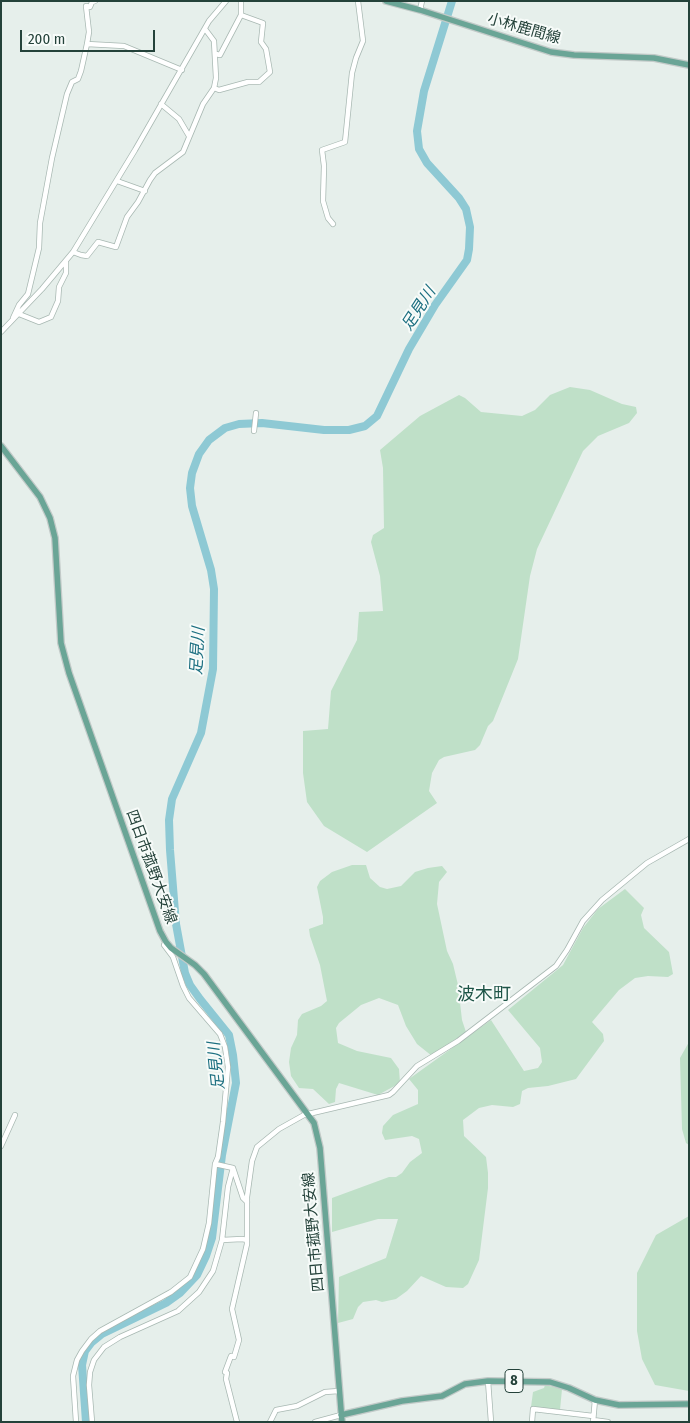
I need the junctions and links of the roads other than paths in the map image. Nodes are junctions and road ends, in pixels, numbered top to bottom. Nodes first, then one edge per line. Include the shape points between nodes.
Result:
1 (95, 1) edge
2 (226, 1) edge
3 (241, 1) edge
4 (358, 1) edge
5 (386, 1) edge
6 (422, 1) edge
7 (420, 10) junction
8 (241, 15) junction
9 (205, 29) junction
10 (87, 44) junction
11 (216, 54) junction
12 (689, 65) edge
13 (182, 70) junction
14 (214, 88) junction
15 (161, 104) junction
16 (189, 136) junction
17 (116, 181) junction
18 (145, 191) junction
19 (333, 224) dead end
20 (73, 252) junction
21 (66, 262) junction
22 (19, 314) junction
23 (12, 321) junction
24 (1, 332) edge
25 (256, 414) dead end
26 (254, 430) dead end
27 (1, 446) edge
28 (689, 839) edge
29 (166, 942) junction
30 (308, 1114) junction
31 (15, 1115) dead end
32 (1, 1146) edge
33 (215, 1164) junction
34 (233, 1168) junction
35 (247, 1202) junction
36 (222, 1240) junction
37 (248, 1240) junction
38 (488, 1381) junction
39 (339, 1390) junction
40 (595, 1400) junction
41 (689, 1404) edge
42 (341, 1415) junction
43 (593, 1419) edge
44 (76, 1422) edge
45 (92, 1422) edge
46 (237, 1422) edge
47 (270, 1422) edge
48 (315, 1422) edge
49 (342, 1422) edge
50 (491, 1422) edge
51 (532, 1422) edge
52 (608, 1422) edge

1 - 10 street via 90,7 86,6
2 - 9 street
3 - 8 street
4 - 19 street via 363,42 352,73 345,142 322,150 324,201
5 - 7 main road, 小林鹿間線
6 - 7 street
7 - 12 main road, 小林鹿間線 via 560,54 654,58
8 - 11 street via 220,55
8 - 14 street via 263,23 261,42 266,49 270,72 259,82 219,90
9 - 11 street via 214,40
9 - 13 street
10 - 13 street via 124,46
10 - 23 street via 82,71 67,94 28,294
11 - 14 street
13 - 15 street
14 - 16 street
15 - 16 street via 179,119
15 - 17 street
16 - 18 street via 183,152 155,173
17 - 18 street
17 - 20 street
18 - 20 street via 127,217 116,247 98,242 87,256
20 - 21 street
21 - 22 street
21 - 22 street via 66,273 51,317 39,322
22 - 23 street
23 - 24 street
25 - 26 street
27 - 29 main road, 四日市菰野大安線 via 40,497 50,518 56,538 60,629 69,673
28 - 30 street via 647,863 602,900 584,921 556,966 458,1041 418,1066 393,1092
29 - 30 main road, 四日市菰野大安線 via 204,974
29 - 33 street via 164,946 173,957 189,998 220,1034 225,1047 227,1084
30 - 35 street via 290,1122 257,1147 251,1166
30 - 39 main road, 四日市菰野大安線 via 320,1148
31 - 32 street
33 - 34 street
33 - 44 street via 209,1223 196,1266 190,1277 171,1292 91,1339 78,1360 73,1376
34 - 35 street
34 - 36 street
35 - 37 street
36 - 37 street
36 - 45 street via 213,1271 204,1286 185,1305 120,1337 104,1347 94,1360 89,1385
37 - 46 street via 232,1310 239,1340 226,1372
38 - 40 main road, 8 via 550,1382
38 - 42 main road, 8 via 465,1384 442,1396
38 - 50 street
39 - 42 main road, 四日市菰野大安線
39 - 47 street via 325,1392 297,1406 276,1410
40 - 41 main road, 8 via 619,1405
40 - 43 street
42 - 48 street
42 - 49 main road, 四日市菰野大安線
43 - 51 street via 533,1409
43 - 52 street

